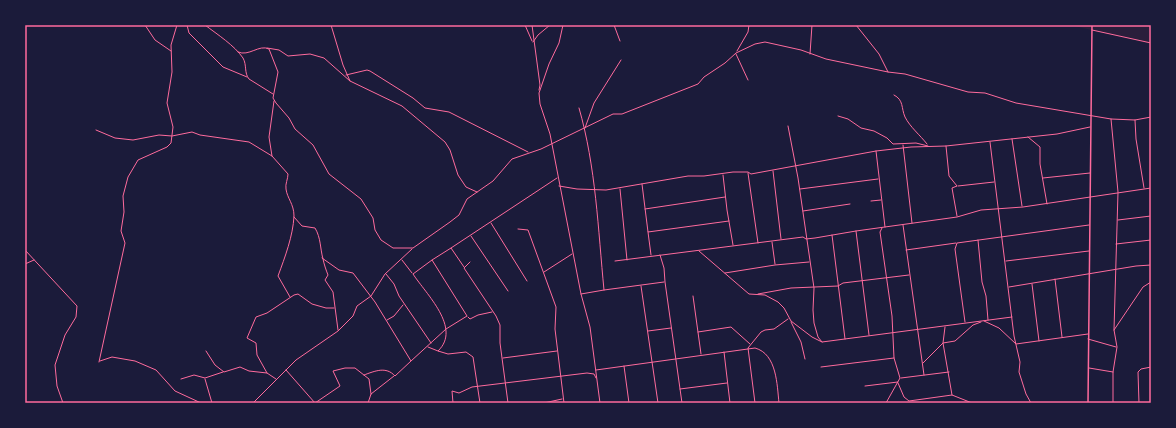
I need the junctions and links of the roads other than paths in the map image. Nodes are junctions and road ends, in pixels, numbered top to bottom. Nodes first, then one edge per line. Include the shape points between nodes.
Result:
1 (145, 25) edge
2 (177, 25) edge
3 (187, 25) edge
4 (205, 25) edge
5 (331, 25) edge
6 (525, 25) edge
7 (532, 25) edge
8 (550, 25) edge
9 (564, 25) edge
10 (614, 25) edge
11 (749, 25) edge
12 (812, 25) edge
13 (856, 25) edge
14 (1092, 25) edge
15 (1092, 30) junction
16 (620, 41) dead end
17 (533, 43) junction
18 (1151, 43) edge
19 (267, 48) junction
20 (172, 52) junction
21 (238, 52) junction
22 (736, 53) junction
23 (810, 54) junction
24 (621, 60) dead end
25 (888, 72) junction
26 (348, 74) junction
27 (345, 76) junction
28 (248, 77) junction
29 (748, 80) dead end
30 (350, 81) junction
31 (539, 93) junction
32 (274, 94) junction
33 (894, 95) dead end
34 (274, 100) junction
35 (579, 108) dead end
36 (838, 116) dead end
37 (1092, 117) junction
38 (1151, 117) edge
39 (1111, 119) junction
40 (1135, 120) junction
41 (788, 126) dead end
42 (1092, 127) junction
43 (585, 128) junction
44 (96, 130) dead end
45 (172, 136) junction
46 (1028, 136) junction
47 (1012, 138) junction
48 (990, 141) junction
49 (552, 143) junction
50 (903, 144) junction
51 (927, 145) junction
52 (946, 146) junction
53 (929, 147) junction
54 (904, 148) junction
55 (876, 151) junction
56 (529, 152) junction
57 (272, 156) junction
58 (796, 166) junction
59 (773, 170) junction
60 (748, 172) junction
61 (1090, 172) junction
62 (723, 174) junction
63 (558, 178) junction
64 (1043, 178) junction
65 (879, 179) junction
66 (995, 182) junction
67 (642, 184) junction
68 (559, 186) junction
69 (958, 186) junction
70 (620, 188) junction
71 (1151, 188) edge
72 (799, 189) junction
73 (1144, 189) junction
74 (594, 190) junction
75 (1118, 192) junction
76 (477, 193) junction
77 (725, 197) junction
78 (1090, 198) junction
79 (882, 200) junction
80 (871, 201) dead end
81 (850, 204) dead end
82 (1047, 204) junction
83 (1023, 207) junction
84 (645, 209) junction
85 (998, 209) junction
86 (803, 211) junction
87 (294, 216) junction
88 (1151, 216) edge
89 (957, 217) junction
90 (1118, 220) junction
91 (729, 221) junction
92 (491, 222) junction
93 (912, 224) junction
94 (903, 225) junction
95 (1089, 225) junction
96 (885, 227) junction
97 (518, 229) dead end
98 (856, 231) junction
99 (648, 232) junction
100 (832, 235) junction
101 (471, 236) junction
102 (1002, 237) junction
103 (806, 239) junction
104 (781, 240) junction
105 (978, 240) junction
106 (1151, 240) edge
107 (772, 241) junction
108 (758, 243) junction
109 (957, 243) junction
110 (1116, 244) junction
111 (734, 246) junction
112 (413, 248) junction
113 (451, 248) junction
114 (25, 250) edge
115 (906, 250) junction
116 (698, 251) junction
117 (1089, 251) junction
118 (573, 254) junction
119 (651, 255) junction
120 (660, 255) junction
121 (322, 258) junction
122 (401, 259) junction
123 (35, 260) junction
124 (432, 260) junction
125 (628, 260) junction
126 (615, 261) dead end
127 (1005, 261) junction
128 (470, 262) dead end
129 (810, 262) junction
130 (25, 264) edge
131 (775, 265) junction
132 (1151, 266) edge
133 (464, 268) junction
134 (1115, 271) junction
135 (544, 272) junction
136 (724, 273) junction
137 (385, 274) junction
138 (412, 274) junction
139 (909, 275) junction
140 (1088, 275) junction
141 (886, 277) junction
142 (1055, 279) junction
143 (527, 281) dead end
144 (665, 282) junction
145 (862, 282) junction
146 (1151, 282) edge
147 (1032, 283) junction
148 (641, 286) junction
149 (838, 286) junction
150 (1009, 287) junction
151 (814, 288) junction
152 (604, 290) junction
153 (508, 291) dead end
154 (581, 294) junction
155 (756, 295) junction
156 (371, 296) junction
157 (693, 296) dead end
158 (290, 297) junction
159 (404, 304) junction
160 (334, 308) junction
161 (493, 312) junction
162 (468, 316) junction
163 (1012, 317) junction
164 (789, 318) junction
165 (387, 320) junction
166 (988, 320) junction
167 (791, 321) junction
168 (983, 321) junction
169 (965, 322) junction
170 (945, 326) junction
171 (672, 327) junction
172 (446, 329) junction
173 (918, 330) junction
174 (1114, 330) junction
175 (338, 331) junction
176 (648, 331) junction
177 (698, 332) junction
178 (893, 333) junction
179 (1088, 334) junction
180 (869, 336) junction
181 (1062, 338) junction
182 (845, 339) junction
183 (1088, 339) junction
184 (1039, 341) junction
185 (822, 342) junction
186 (431, 343) junction
187 (943, 343) junction
188 (1016, 344) junction
189 (750, 345) junction
190 (427, 347) junction
191 (1116, 347) junction
192 (748, 348) junction
193 (206, 351) dead end
194 (438, 351) junction
195 (557, 351) junction
196 (724, 352) junction
197 (701, 355) junction
198 (502, 358) junction
199 (677, 358) junction
200 (894, 358) junction
201 (805, 359) dead end
202 (412, 361) junction
203 (652, 362) junction
204 (923, 363) junction
205 (624, 365) junction
206 (821, 366) dead end
207 (1088, 368) junction
208 (1151, 368) edge
209 (286, 370) junction
210 (595, 370) junction
211 (224, 372) junction
212 (949, 372) junction
213 (1113, 372) junction
214 (267, 373) junction
215 (364, 375) junction
216 (924, 375) junction
217 (395, 376) junction
218 (560, 377) junction
219 (205, 378) junction
220 (900, 378) junction
221 (181, 379) dead end
222 (277, 379) junction
223 (597, 380) junction
224 (898, 382) junction
225 (727, 383) junction
226 (506, 384) junction
227 (865, 386) dead end
228 (478, 387) junction
229 (680, 389) junction
230 (371, 394) junction
231 (952, 395) junction
232 (563, 399) junction
233 (63, 403) edge
234 (201, 403) edge
235 (212, 403) edge
236 (253, 403) edge
237 (368, 403) edge
238 (453, 403) edge
239 (480, 403) edge
240 (508, 403) edge
241 (544, 403) edge
242 (564, 403) edge
243 (600, 403) edge
244 (629, 403) edge
245 (658, 403) edge
246 (682, 403) edge
247 (730, 403) edge
248 (755, 403) edge
249 (779, 403) edge
250 (886, 403) edge
251 (972, 403) edge
252 (1031, 403) edge
253 (1088, 403) edge
254 (1113, 403) edge
255 (1139, 403) edge

1 - 20 street via 155,40
2 - 20 street via 171,44
3 - 28 street via 189,33 223,67
4 - 21 street
5 - 26 street
6 - 17 street
7 - 17 street
8 - 17 street
9 - 31 street
10 - 16 street
11 - 22 street via 748,32
12 - 23 street
13 - 25 street via 879,54
14 - 15 street
15 - 18 street
15 - 37 street
17 - 31 street via 540,84
19 - 21 street via 244,54
19 - 27 street via 279,50 288,56 315,54 324,58
19 - 32 street via 278,72
20 - 45 street via 167,103 174,127
21 - 28 street via 244,61
22 - 23 street via 766,42
22 - 29 street
22 - 43 street via 698,84 622,114 613,114
23 - 25 street
24 - 43 street via 594,103
25 - 37 street via 968,92 985,93 1016,103
26 - 27 street
26 - 30 street
26 - 56 street via 370,71 425,108 449,112
27 - 30 street
28 - 32 street
30 - 76 street via 402,106 439,136 450,150 458,175 466,187
31 - 49 street
32 - 34 street
33 - 51 street via 901,100 905,117
34 - 57 street via 269,137
34 - 112 street via 295,129 313,145 329,174 361,200 373,218 375,230 381,240 393,248
35 - 43 street
36 - 50 street via 861,128 874,131 893,144
37 - 39 street
37 - 42 street
38 - 40 street
39 - 40 street
39 - 75 street
40 - 73 street
41 - 58 street
42 - 46 street via 1057,134
42 - 61 street
43 - 49 street
43 - 74 street
44 - 45 street via 115,138 133,140 159,134
45 - 57 street via 192,132 250,142
45 - 234 street via 167,147 136,162 128,177 123,196 121,231 125,243 100,362 112,357 135,360 156,370 175,391
46 - 47 street
46 - 64 street via 1040,147
47 - 48 street
47 - 83 street
48 - 52 street
48 - 66 street
49 - 56 street
49 - 63 street
50 - 51 street
50 - 54 street
51 - 53 street
52 - 53 street
52 - 69 street via 949,176
53 - 54 street
54 - 55 street
54 - 93 street
55 - 58 street
55 - 65 street
56 - 76 street via 512,159
57 - 87 street via 288,174 286,188
58 - 59 street
58 - 72 street
59 - 60 street via 751,174
59 - 104 street
60 - 62 street
60 - 108 street
61 - 64 street
61 - 78 street
62 - 67 street via 688,176
62 - 77 street
63 - 68 street
63 - 92 street
64 - 82 street
65 - 72 street
65 - 79 street
66 - 69 street
66 - 85 street
67 - 70 street
67 - 84 street
68 - 74 street
68 - 118 street
69 - 89 street via 952,188
70 - 74 street
70 - 125 street
71 - 73 street
72 - 86 street
73 - 75 street
74 - 152 street
75 - 78 street
75 - 90 street
76 - 112 street via 468,199 459,215
77 - 84 street
77 - 91 street
78 - 82 street
78 - 95 street
79 - 80 street
79 - 96 street
81 - 86 street
82 - 83 street
83 - 85 street
84 - 99 street
85 - 89 street via 972,211
85 - 102 street
86 - 103 street
87 - 121 street via 299,224 316,229 323,251
87 - 158 street via 286,257 278,276
88 - 90 street
89 - 93 street
90 - 110 street
91 - 99 street
91 - 111 street
92 - 101 street
92 - 143 street
93 - 94 street
94 - 96 street
94 - 115 street
95 - 102 street
95 - 117 street
96 - 98 street
96 - 141 street via 880,229 880,232
97 - 135 street via 528,230
98 - 100 street
98 - 145 street
99 - 119 street
100 - 103 street
100 - 149 street
101 - 113 street
101 - 153 street
102 - 105 street
102 - 127 street
103 - 104 street via 803,237
103 - 129 street
104 - 107 street
105 - 109 street
105 - 166 street
106 - 110 street
107 - 108 street
107 - 131 street
108 - 111 street
109 - 115 street
109 - 169 street via 955,249
110 - 134 street
111 - 116 street
112 - 122 street
113 - 124 street
113 - 133 street
114 - 123 street
115 - 139 street
116 - 120 street
116 - 136 street
117 - 127 street
117 - 140 street
118 - 135 street
118 - 154 street
119 - 120 street
119 - 125 street
120 - 144 street
121 - 156 street via 339,270 353,273
121 - 160 street via 328,275 325,280 333,292
122 - 137 street
122 - 138 street
123 - 130 street
123 - 233 street via 75,302 78,310 65,335 55,365 57,386
124 - 138 street
124 - 162 street
125 - 126 street
127 - 150 street
128 - 133 street
129 - 131 street
129 - 151 street
131 - 136 street
132 - 134 street via 1136,266
133 - 161 street
134 - 140 street
134 - 174 street
135 - 195 street via 556,307
136 - 155 street via 749,294
137 - 156 street
137 - 159 street via 394,284
138 - 172 street via 440,312
139 - 141 street
139 - 173 street
140 - 142 street
140 - 179 street
141 - 145 street
141 - 178 street
142 - 147 street
142 - 181 street
144 - 148 street
144 - 171 street
145 - 149 street via 843,283
145 - 180 street
146 - 174 street via 1143,287
147 - 150 street
147 - 184 street
148 - 152 street
148 - 176 street
149 - 151 street
149 - 182 street
150 - 163 street
151 - 155 street via 791,288
151 - 185 street via 813,318
152 - 154 street
154 - 210 street via 590,327
155 - 164 street via 765,295 778,302
156 - 165 street
156 - 175 street via 357,306 353,316
157 - 177 street
158 - 160 street via 298,294 312,304
158 - 214 street via 267,313 256,317 248,334 247,338 256,343 256,355
159 - 165 street
159 - 186 street
160 - 175 street
161 - 162 street via 470,319
161 - 198 street via 500,325
162 - 172 street
163 - 166 street
163 - 188 street
164 - 167 street
164 - 189 street via 774,329 761,332
165 - 202 street
166 - 168 street
167 - 185 street
167 - 201 street via 801,342
168 - 169 street
168 - 187 street via 973,325 955,341
168 - 188 street via 995,325
169 - 170 street
170 - 173 street
170 - 187 street
171 - 176 street
171 - 199 street
172 - 186 street
172 - 194 street via 446,342
173 - 178 street
173 - 204 street
174 - 191 street
175 - 209 street
176 - 203 street
177 - 189 street via 731,327
177 - 197 street
178 - 180 street
178 - 200 street
179 - 181 street
179 - 183 street
180 - 182 street
181 - 184 street
182 - 185 street
183 - 191 street
183 - 207 street
184 - 188 street
186 - 190 street
187 - 204 street
187 - 212 street
188 - 252 street via 1020,362 1019,372
189 - 192 street
190 - 194 street
190 - 202 street
191 - 213 street
192 - 196 street
192 - 248 street
192 - 249 street via 759,349 773,366
193 - 211 street via 215,365
194 - 228 street via 448,354 470,354 475,361
195 - 198 street
195 - 218 street
196 - 197 street
196 - 225 street
197 - 199 street
198 - 226 street
199 - 203 street
199 - 229 street
200 - 206 street
200 - 220 street
202 - 217 street
203 - 205 street
203 - 245 street
204 - 216 street
205 - 210 street
205 - 244 street
207 - 213 street
207 - 253 street
208 - 255 street via 1138,372
209 - 215 street via 315,403 340,386 333,371 355,368
209 - 222 street
210 - 223 street
211 - 214 street via 240,367
211 - 219 street
212 - 216 street
212 - 231 street
213 - 254 street
214 - 222 street
215 - 217 street via 383,370
215 - 230 street via 369,379
216 - 220 street
217 - 230 street
218 - 223 street via 587,373 594,374
218 - 226 street
218 - 232 street
219 - 221 street via 194,375
219 - 235 street
220 - 224 street
222 - 236 street
223 - 243 street
224 - 227 street
224 - 231 street via 904,397 909,401
224 - 250 street
225 - 229 street
225 - 247 street
226 - 228 street
226 - 240 street
228 - 238 street via 460,393 452,391
228 - 239 street
229 - 246 street
230 - 237 street
231 - 251 street
232 - 241 street
232 - 242 street

